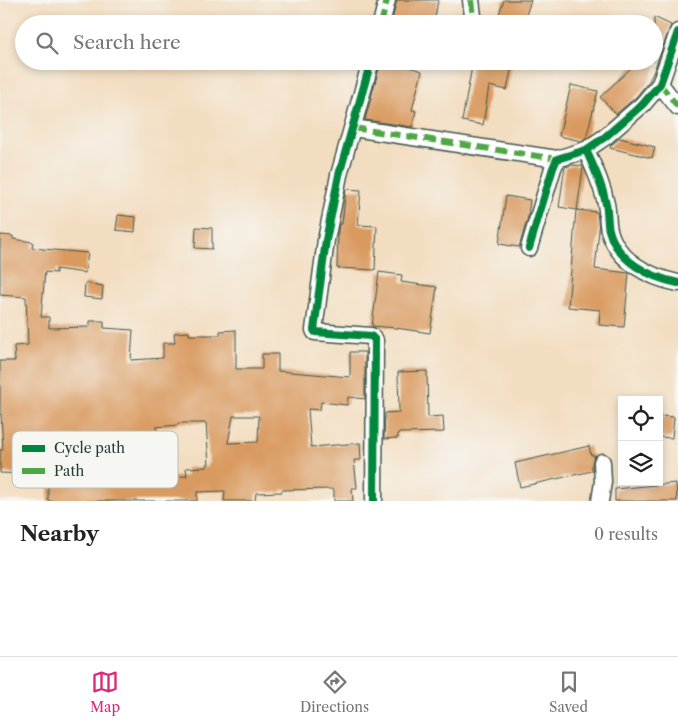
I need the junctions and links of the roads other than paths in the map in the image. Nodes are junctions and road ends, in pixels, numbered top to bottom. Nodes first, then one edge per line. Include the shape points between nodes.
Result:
1 (387, 0) edge
2 (471, 0) edge
3 (383, 15) edge
4 (473, 15) edge
5 (678, 32) edge
6 (368, 70) edge
7 (660, 84) junction
8 (678, 107) edge
9 (352, 128) junction
10 (586, 150) junction
11 (557, 159) junction
12 (528, 248) dead end
13 (678, 283) edge
14 (602, 462) dead end
15 (374, 501) edge
16 (600, 501) edge

1 - 3 street
2 - 4 street
5 - 7 street
6 - 9 street
7 - 8 street
7 - 10 street via 643,104
9 - 11 street
9 - 15 street via 326,240 314,330 371,336 375,340
10 - 11 street
10 - 13 street via 600,180 615,246 625,259 639,268
11 - 12 street
14 - 16 street

